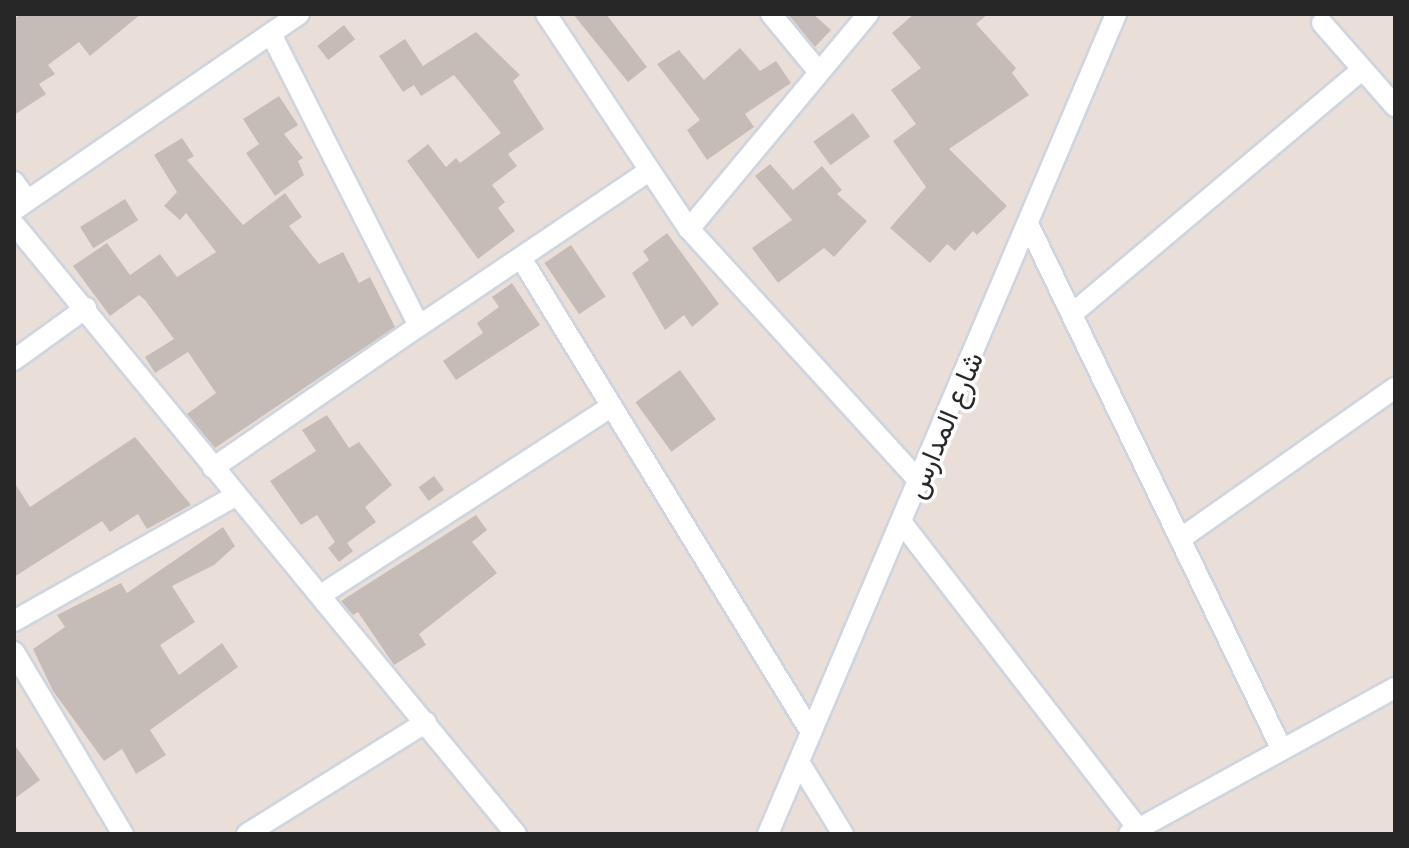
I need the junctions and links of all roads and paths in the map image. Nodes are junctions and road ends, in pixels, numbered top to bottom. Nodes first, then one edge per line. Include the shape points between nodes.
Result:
1 (299, 14) edge
2 (546, 14) edge
3 (771, 14) edge
4 (868, 14) edge
5 (1116, 14) edge
6 (1324, 17) edge
7 (271, 34) junction
8 (1362, 70) junction
9 (818, 71) junction
10 (1395, 106) edge
11 (646, 173) junction
12 (14, 182) edge
13 (21, 205) edge
14 (14, 224) edge
15 (1028, 224) junction
16 (689, 229) junction
17 (521, 258) junction
18 (86, 308) junction
19 (1072, 314) junction
20 (419, 326) junction
21 (14, 360) edge
22 (1395, 388) edge
23 (609, 408) junction
24 (213, 468) junction
25 (920, 482) junction
26 (235, 496) junction
27 (902, 523) junction
28 (1180, 539) junction
29 (321, 595) junction
30 (14, 621) edge
31 (14, 652) edge
32 (1395, 688) edge
33 (426, 722) junction
34 (811, 732) junction
35 (1282, 750) junction
36 (799, 762) junction
37 (1137, 832) edge
38 (123, 834) edge
39 (247, 834) edge
40 (516, 834) edge
41 (768, 834) edge
42 (843, 834) edge

1 - 7 street
2 - 11 street
3 - 9 street
4 - 9 street
5 - 15 street, شارع المدارس
6 - 8 street
7 - 13 street
7 - 20 street
8 - 10 street
8 - 19 street
9 - 16 street
11 - 16 street
11 - 17 street
12 - 13 street
14 - 18 street
15 - 19 street
15 - 25 street, شارع المدارس
16 - 25 street
17 - 20 street
17 - 23 street
18 - 21 street
18 - 24 street
19 - 28 street
20 - 24 street
22 - 28 street
23 - 29 street
23 - 34 street
24 - 26 street
25 - 27 street, شارع المدارس
26 - 29 street
26 - 30 street
27 - 34 street, شارع المدارس
27 - 37 street
28 - 35 street
29 - 33 street
31 - 38 street
32 - 35 street
33 - 39 street
33 - 40 street
34 - 36 street, شارع المدارس
35 - 37 street
36 - 41 street, شارع المدارس
36 - 42 street

